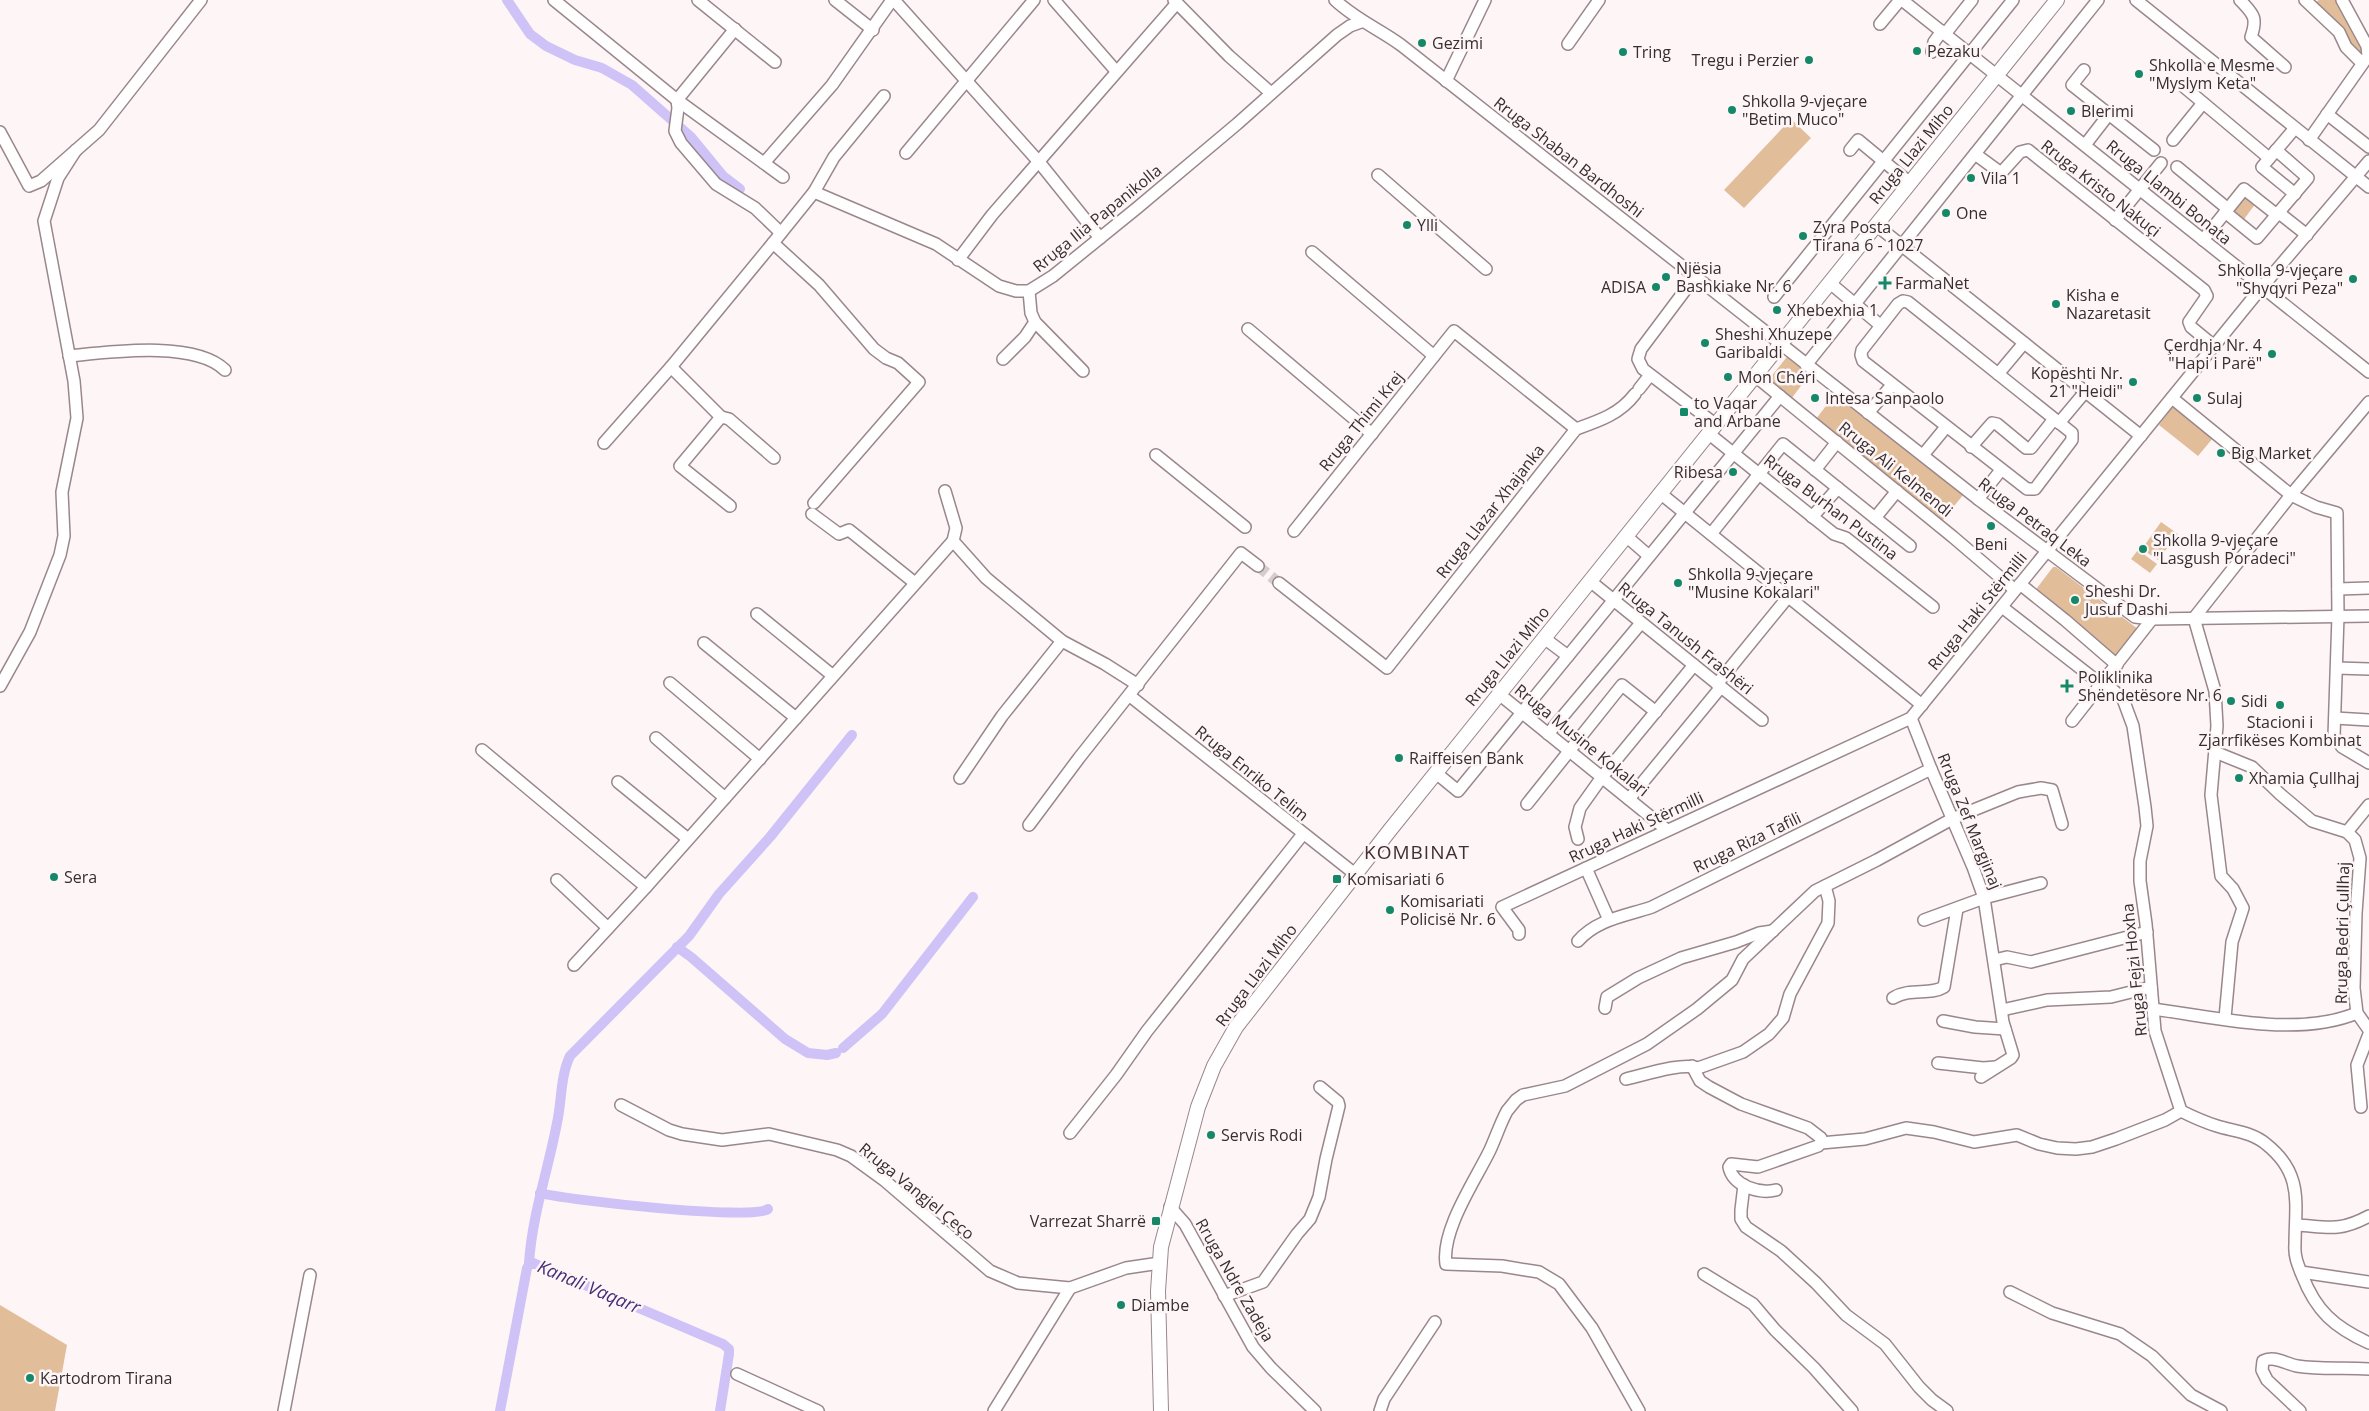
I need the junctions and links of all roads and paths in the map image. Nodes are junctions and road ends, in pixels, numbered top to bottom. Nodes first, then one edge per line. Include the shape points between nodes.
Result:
1 (201, 0) edge
2 (554, 0) edge
3 (698, 0) edge
4 (836, 0) edge
5 (893, 0) edge
6 (1034, 0) edge
7 (1054, 0) edge
8 (1335, 0) edge
9 (1485, 0) edge
10 (1599, 0) edge
11 (1901, 0) edge
12 (1972, 0) edge
13 (2013, 0) edge
14 (2057, 0) edge
15 (2098, 0) edge
16 (2136, 0) edge
17 (2240, 0) edge
18 (2307, 0) edge
19 (2342, 0) edge
20 (1175, 1) edge
21 (2150, 4) edge
22 (1361, 22) junction
23 (1880, 24) dead end
24 (735, 29) junction
25 (873, 30) junction
26 (1943, 33) junction
27 (1568, 44) dead end
28 (1932, 52) dead end
29 (1970, 54) junction
30 (2366, 59) edge
31 (775, 62) dead end
32 (2285, 67) dead end
33 (2084, 70) dead end
34 (1116, 71) junction
35 (1996, 75) junction
36 (1446, 81) junction
37 (966, 82) junction
38 (2183, 86) dead end
39 (1271, 93) junction
40 (884, 96) dead end
41 (2022, 96) junction
42 (2203, 103) junction
43 (678, 104) junction
44 (2109, 114) junction
45 (2327, 114) junction
46 (2294, 128) junction
47 (0, 132) edge
48 (2173, 140) dead end
49 (2309, 140) junction
50 (2084, 146) junction
51 (2369, 147) edge
52 (76, 150) junction
53 (1850, 150) dead end
54 (2154, 150) dead end
55 (906, 153) dead end
56 (1975, 154) junction
57 (2272, 154) junction
58 (1883, 160) junction
59 (2369, 161) edge
60 (1038, 162) junction
61 (764, 163) junction
62 (2161, 163) dead end
63 (2178, 167) dead end
64 (1378, 175) dead end
65 (783, 177) dead end
66 (2356, 178) junction
67 (1910, 183) junction
68 (2369, 188) edge
69 (2140, 190) junction
70 (814, 192) junction
71 (2295, 194) junction
72 (2226, 211) junction
73 (2278, 214) junction
74 (2116, 220) junction
75 (1876, 225) junction
76 (781, 233) junction
77 (2307, 235) junction
78 (1100, 238) junction
79 (2203, 240) junction
80 (773, 243) junction
81 (1902, 245) junction
82 (1312, 252) dead end
83 (958, 260) junction
84 (1486, 269) dead end
85 (1695, 277) junction
86 (1830, 283) junction
87 (2262, 287) junction
88 (1029, 291) junction
89 (1774, 297) dead end
90 (1855, 304) junction
91 (1035, 322) junction
92 (1880, 325) junction
93 (1248, 330) dead end
94 (2024, 343) junction
95 (1780, 345) junction
96 (2214, 346) junction
97 (69, 356) junction
98 (1434, 356) junction
99 (1003, 359) dead end
100 (1806, 365) junction
101 (671, 367) junction
102 (224, 370) dead end
103 (1083, 371) dead end
104 (2369, 372) edge
105 (1998, 374) junction
106 (1650, 375) junction
107 (1754, 376) junction
108 (1892, 385) junction
109 (2085, 392) junction
110 (1780, 396) junction
111 (2172, 398) junction
112 (2369, 402) edge
113 (1868, 412) junction
114 (721, 417) junction
115 (2056, 421) junction
116 (1946, 427) junction
117 (1576, 429) junction
118 (1711, 429) junction
119 (1372, 434) junction
120 (2141, 436) junction
121 (1837, 442) junction
122 (604, 443) dead end
123 (1971, 447) junction
124 (1733, 452) junction
125 (1156, 455) dead end
126 (1923, 455) junction
127 (774, 458) dead end
128 (1815, 470) junction
129 (2001, 470) junction
130 (1759, 474) junction
131 (1838, 488) junction
132 (945, 491) dead end
133 (1897, 491) junction
134 (1660, 493) junction
135 (2291, 495) junction
136 (1978, 500) junction
137 (730, 506) dead end
138 (1685, 512) junction
139 (1812, 517) junction
140 (1875, 518) junction
141 (1245, 527) dead end
142 (1294, 532) dead end
143 (1710, 534) junction
144 (1626, 536) junction
145 (953, 541) junction
146 (1910, 546) dead end
147 (2046, 552) junction
148 (1650, 556) junction
149 (1258, 566) tunnel mouth
150 (1590, 581) junction
151 (915, 583) junction
152 (1280, 583) tunnel mouth
153 (2017, 587) junction
154 (2369, 588) edge
155 (2338, 589) junction
156 (1788, 596) junction
157 (1614, 600) junction
158 (2002, 606) junction
159 (1933, 607) dead end
160 (757, 614) dead end
161 (2338, 616) junction
162 (2369, 616) edge
163 (2194, 618) junction
164 (2152, 619) junction
165 (1641, 622) junction
166 (1544, 638) junction
167 (1062, 641) junction
168 (704, 643) dead end
169 (1568, 656) junction
170 (1694, 665) junction
171 (2117, 665) junction
172 (2337, 668) junction
173 (2369, 669) edge
174 (832, 675) junction
175 (670, 683) dead end
176 (1719, 685) junction
177 (2102, 685) junction
178 (0, 686) edge
179 (1138, 686) junction
180 (1499, 694) junction
181 (1130, 696) junction
182 (1922, 705) junction
183 (1522, 712) junction
184 (1656, 712) junction
185 (796, 718) junction
186 (1911, 718) junction
187 (2335, 718) junction
188 (1762, 720) dead end
189 (2369, 720) edge
190 (2072, 721) dead end
191 (1548, 734) junction
192 (656, 738) dead end
193 (482, 750) dead end
194 (1570, 751) junction
195 (2215, 752) junction
196 (760, 759) junction
197 (2369, 763) edge
198 (1931, 769) junction
199 (1436, 773) junction
200 (1602, 777) junction
201 (960, 778) dead end
202 (618, 782) dead end
203 (725, 798) junction
204 (1629, 799) junction
205 (1527, 804) dead end
206 (2369, 805) edge
207 (1952, 819) junction
208 (2062, 824) dead end
209 (1029, 825) dead end
210 (1667, 830) junction
211 (2347, 832) junction
212 (1303, 834) junction
213 (688, 839) junction
214 (1578, 839) dead end
215 (1586, 868) junction
216 (1355, 874) junction
217 (557, 880) dead end
218 (2041, 883) dead end
219 (1825, 886) junction
220 (646, 887) junction
221 (1984, 898) junction
222 (1956, 908) junction
223 (1609, 920) junction
224 (1924, 920) dead end
225 (608, 928) junction
226 (1773, 931) junction
227 (2147, 932) junction
228 (1519, 934) dead end
229 (1578, 941) dead end
230 (1994, 960) junction
231 (574, 965) dead end
232 (2151, 987) junction
233 (1893, 998) dead end
234 (1604, 1008) dead end
235 (2002, 1010) junction
236 (2153, 1010) junction
237 (2357, 1013) junction
238 (2225, 1018) junction
239 (1943, 1020) dead end
240 (2004, 1029) junction
241 (2369, 1030) edge
242 (2369, 1034) edge
243 (1938, 1063) dead end
244 (1692, 1066) junction
245 (2000, 1066) junction
246 (1982, 1077) dead end
247 (1626, 1079) dead end
248 (1320, 1088) dead end
249 (621, 1106) dead end
250 (2361, 1107) dead end
251 (2181, 1112) junction
252 (1070, 1133) dead end
253 (1821, 1143) junction
254 (1744, 1185) junction
255 (1776, 1190) dead end
256 (1170, 1207) junction
257 (2369, 1216) edge
258 (2297, 1225) junction
259 (1160, 1263) junction
260 (2301, 1272) junction
261 (1704, 1274) dead end
262 (310, 1275) dead end
263 (2369, 1282) edge
264 (1070, 1288) junction
265 (2010, 1292) dead end
266 (1224, 1296) junction
267 (1435, 1322) dead end
268 (2369, 1343) edge
269 (2369, 1369) edge
270 (737, 1374) dead end
271 (284, 1411) edge
272 (818, 1411) edge
273 (994, 1411) edge
274 (1161, 1411) edge
275 (1315, 1411) edge
276 (1380, 1411) edge
277 (1639, 1411) edge
278 (1852, 1411) edge
279 (1948, 1411) edge
280 (2221, 1411) edge
281 (2300, 1411) edge

1 - 52 street via 120,106
2 - 43 street
3 - 24 street
4 - 25 street
5 - 25 street
5 - 37 street
6 - 37 street
7 - 34 street
8 - 22 street, Rruga Shaban Bardhoshi
9 - 36 street
10 - 27 street
11 - 23 street
11 - 26 street, Rruga Llambi Bonata
12 - 26 street
13 - 29 street
14 - 35 main road, Rruga Llazi Miho
15 - 41 street
16 - 21 street
17 - 32 street via 2253,14 2255,25 2251,37
18 - 30 street via 2339,32 2346,47
19 - 30 street via 2367,46
20 - 34 street
20 - 39 street
21 - 46 street
22 - 36 street, Rruga Shaban Bardhoshi via 1376,28
22 - 39 street, Rruga Ilia Papanikolla via 1337,35
24 - 31 street
24 - 43 street
25 - 61 street via 832,85
26 - 28 street via 1934,42
26 - 29 street, Rruga Llambi Bonata
29 - 35 street, Rruga Llambi Bonata
29 - 58 street
30 - 45 street
33 - 44 street via 2072,85
34 - 60 street
35 - 41 street, Rruga Llambi Bonata
35 - 67 main road, Rruga Llazi Miho
36 - 85 street, Rruga Shaban Bardhoshi
37 - 55 street
37 - 60 street
38 - 42 street
39 - 78 street, Rruga Ilia Papanikolla
40 - 70 street via 834,157
41 - 50 street, Rruga Llambi Bonata
41 - 56 street
42 - 48 street
42 - 57 street
43 - 61 street
43 - 76 street via 675,131 704,172 716,184 755,208
44 - 50 street
44 - 54 street
45 - 49 street
45 - 51 street
46 - 49 street
46 - 57 street
47 - 52 street via 30,186
49 - 66 street
50 - 69 street, Rruga Llambi Bonata
52 - 97 street via 58,178 44,221
53 - 58 street via 1858,140
56 - 74 street, Rruga Kristo Nakuçi via 2001,173 2020,152 2028,150
56 - 81 street
57 - 71 street via 2262,167
57 - 71 street via 2308,178
58 - 67 street
58 - 89 street
59 - 66 street, Rruga Haki Stërmilli
60 - 78 street
60 - 83 street
61 - 65 street
62 - 69 street
63 - 72 street
64 - 84 street
66 - 68 street
66 - 77 street, Rruga Haki Stërmilli
67 - 75 main road, Rruga Llazi Miho
69 - 74 street
69 - 79 street, Rruga Llambi Bonata
70 - 76 street
70 - 83 street, Rruga Ilia Papanikolla via 936,244
71 - 73 street
72 - 73 street via 2244,189
72 - 73 street via 2257,238
72 - 79 street
73 - 77 street
74 - 96 street, Rruga Kristo Nakuçi via 2207,294 2189,322
75 - 81 street
75 - 86 main road, Rruga Llazi Miho
76 - 80 street
77 - 87 street, Rruga Haki Stërmilli
78 - 88 street, Rruga Ilia Papanikolla
79 - 87 street, Rruga Llambi Bonata
80 - 101 street
80 - 151 street via 819,285 874,349 898,363 919,382 813,508 839,534 848,530
81 - 90 street
81 - 94 street
82 - 98 street
83 - 88 street, Rruga Ilia Papanikolla via 999,286
85 - 95 street, Rruga Shaban Bardhoshi
85 - 106 street via 1638,353 1639,364
86 - 90 street
86 - 95 main road, Rruga Llazi Miho
87 - 96 street, Rruga Haki Stërmilli
87 - 104 street, Rruga Llambi Bonata
88 - 91 street
90 - 92 street
90 - 100 street
91 - 99 street
91 - 103 street
92 - 105 street via 1898,304 1908,302
92 - 108 street via 1861,356
93 - 119 street
94 - 105 street
94 - 109 street
95 - 100 street, Rruga Petraq Leka
95 - 107 main road, Rruga Llazi Miho
96 - 111 street, Rruga Haki Stërmilli
97 - 102 street via 154,349 207,358
97 - 178 street via 77,418 62,492 64,536 60,555 30,632
98 - 117 street, Rruga Thimi Krej via 1454,331
98 - 119 street, Rruga Thimi Krej
100 - 113 street, Rruga Petraq Leka
101 - 114 street
101 - 122 street
105 - 115 street
106 - 117 street via 1626,406 1607,418
106 - 118 street
107 - 110 street, Rruga Ali Kelmendi
107 - 118 main road, Rruga Llazi Miho
108 - 113 street
108 - 116 street
109 - 115 street
109 - 120 street
110 - 121 street, Rruga Ali Kelmendi
110 - 124 street
111 - 120 street, Rruga Haki Stërmilli
111 - 135 street
112 - 135 street
113 - 126 street, Rruga Petraq Leka
114 - 127 street via 729,419
114 - 137 street via 680,466
115 - 123 street via 2031,448 2026,448 1992,423
115 - 129 street via 2072,433 2073,439 2035,489 2028,490
116 - 123 street
116 - 126 street
117 - 152 street, Rruga Llazar Xhajanka via 1386,668
118 - 124 street, Rruga Burhan Pustina
118 - 134 main road, Rruga Llazi Miho
119 - 142 street, Rruga Thimi Krej
120 - 147 street, Rruga Haki Stërmilli
121 - 128 street
121 - 133 street, Rruga Ali Kelmendi
123 - 129 street
124 - 130 street, Rruga Burhan Pustina
124 - 138 street
125 - 141 street
126 - 136 street, Rruga Petraq Leka
128 - 130 street via 1783,444
128 - 131 street
129 - 136 street
130 - 139 street, Rruga Burhan Pustina
130 - 143 street
131 - 139 street
131 - 140 street
132 - 145 street via 956,528
133 - 140 street
133 - 153 street, Rruga Ali Kelmendi
134 - 138 street
134 - 144 main road, Rruga Llazi Miho
135 - 155 street via 2337,514
135 - 163 street
136 - 147 street, Rruga Petraq Leka
138 - 143 street
138 - 148 street
139 - 159 street, Rruga Burhan Pustina via 1834,534 1846,538
140 - 146 street
143 - 156 street
144 - 148 street
144 - 150 main road, Rruga Llazi Miho
145 - 151 street
145 - 167 street via 986,578
147 - 153 street, Rruga Haki Stërmilli
147 - 164 street, Rruga Petraq Leka via 2130,614 2140,619
148 - 157 street
149 - 179 street via 1241,553
150 - 157 street, Rruga Tanush Frashëri
150 - 166 main road, Rruga Llazi Miho
151 - 174 street
153 - 158 street, Rruga Haki Stërmilli
153 - 171 street, Rruga Ali Kelmendi via 2065,620
154 - 155 street
155 - 161 street
156 - 176 street
156 - 182 street
157 - 165 street, Rruga Tanush Frashëri
157 - 169 street
158 - 177 street, Rruga Fejzi Hoxha
158 - 182 street, Rruga Haki Stërmilli
160 - 174 street
161 - 162 street, Rruga Petraq Leka
161 - 163 street, Rruga Petraq Leka
161 - 172 street
163 - 164 street, Rruga Petraq Leka
163 - 195 street via 2215,691
164 - 171 street
165 - 170 street, Rruga Tanush Frashëri
165 - 191 street
166 - 169 street
166 - 180 main road, Rruga Llazi Miho
167 - 179 street
167 - 201 street via 1002,716
168 - 185 street
169 - 183 street
170 - 176 street, Rruga Tanush Frashëri
170 - 184 street
171 - 177 street
172 - 173 street
172 - 187 street
174 - 185 street
175 - 196 street
176 - 188 street, Rruga Tanush Frashëri
176 - 204 street
177 - 190 street
177 - 227 street, Rruga Fejzi Hoxha via 2123,699 2133,726 2147,826 2140,861
179 - 181 street
180 - 183 street, Rruga Musine Kokalari
180 - 199 main road, Rruga Llazi Miho
181 - 209 street
181 - 212 street, Rruga Enriko Telim
182 - 186 street, Rruga Haki Stërmilli
183 - 191 street, Rruga Musine Kokalari
183 - 199 street via 1458,791
184 - 194 street via 1622,685
184 - 200 street
185 - 196 street
186 - 198 street, Rruga Zef Margjinaj
186 - 210 street, Rruga Haki Stërmilli
187 - 189 street
187 - 197 street via 2337,742
191 - 194 street, Rruga Musine Kokalari
192 - 203 street
193 - 220 street
194 - 200 street, Rruga Musine Kokalari
194 - 205 street
195 - 211 street via 2252,767 2312,821
195 - 238 street via 2211,795 2221,876 2233,889 2243,908 2232,942
196 - 203 street
198 - 207 street, Rruga Zef Margjinaj
198 - 223 street, Rruga Riza Tafili via 1652,907
199 - 216 main road, Rruga Llazi Miho
200 - 204 street, Rruga Musine Kokalari
200 - 214 street via 1577,815
202 - 213 street
203 - 213 street
204 - 210 street, Rruga Musine Kokalari
206 - 211 street
207 - 208 street via 2018,792 2048,788 2055,797
207 - 219 street
207 - 221 street, Rruga Zef Margjinaj
210 - 215 street, Rruga Haki Stërmilli
211 - 237 street, Rruga Bedri Çullhaj via 2355,840 2360,858 2354,988
212 - 216 street, Rruga Enriko Telim
212 - 252 street
213 - 220 street
215 - 223 street
215 - 228 street, Rruga Haki Stërmilli via 1502,907
216 - 256 main road, Rruga Llazi Miho via 1247,1010 1224,1047 1198,1107
217 - 225 street
218 - 221 street
219 - 226 street
219 - 244 street via 1829,901 1828,923 1790,994 1783,1018 1743,1052 1698,1068
220 - 225 street
221 - 222 street
221 - 230 street, Rruga Zef Margjinaj
222 - 224 street
222 - 233 street via 1944,987 1933,991 1903,992
223 - 229 street, Rruga Riza Tafili
225 - 231 street
226 - 234 street via 1668,963 1607,997
226 - 277 street via 1739,964 1724,988 1647,1044 1565,1086 1523,1095 1516,1100 1501,1122 1449,1231 1446,1264 1502,1266 1539,1272 1560,1284 1592,1328
227 - 230 street via 2031,962 2007,957
227 - 232 street, Rruga Fejzi Hoxha
230 - 235 street, Rruga Zef Margjinaj
232 - 235 street via 2111,998 2047,1000
232 - 236 street, Rruga Fejzi Hoxha
235 - 240 street, Rruga Zef Margjinaj
236 - 238 street
236 - 251 street, Rruga Fejzi Hoxha via 2155,1030
237 - 238 street via 2325,1023 2303,1025 2263,1024
237 - 241 street, Rruga Bedri Çullhaj
239 - 240 street
240 - 245 street, Rruga Zef Margjinaj via 2013,1055
242 - 250 street via 2356,1065
243 - 245 street via 1983,1068
244 - 247 street
244 - 253 street via 1700,1081 1709,1087 1741,1104 1808,1128 1821,1138
245 - 246 street
248 - 266 street via 1339,1106 1313,1214 1263,1282
249 - 264 street, Rruga Vangjel Çeço via 682,1134 722,1140 769,1134 837,1150 884,1180 990,1272 1018,1283
251 - 253 street via 2116,1139 2076,1149 2039,1144 2017,1135 1974,1142 1906,1128 1865,1139
251 - 258 street via 2210,1124 2245,1132 2266,1144 2294,1182
253 - 254 street via 1758,1167 1731,1164 1730,1172
254 - 255 street via 1761,1192
254 - 279 street via 1741,1219 1746,1227 1781,1251 1846,1315 1885,1344 1932,1400
256 - 259 main road, Rruga Llazi Miho
256 - 266 street, Rruga Ndre Zadeja via 1185,1224
257 - 258 street via 2337,1228
258 - 260 street via 2296,1257
259 - 264 street, Rruga Vangjel Çeço via 1126,1268
259 - 274 main road, Rruga Llazi Miho
260 - 263 street
260 - 268 street via 2319,1309 2338,1326
261 - 278 street via 1753,1304
262 - 271 street
264 - 273 street
265 - 280 street via 2052,1313 2120,1334 2152,1356 2191,1395
266 - 275 street, Rruga Ndre Zadeja via 1259,1354
267 - 276 street via 1384,1399
269 - 281 street via 2332,1370 2288,1364 2273,1358 2263,1361 2263,1374
270 - 272 street

